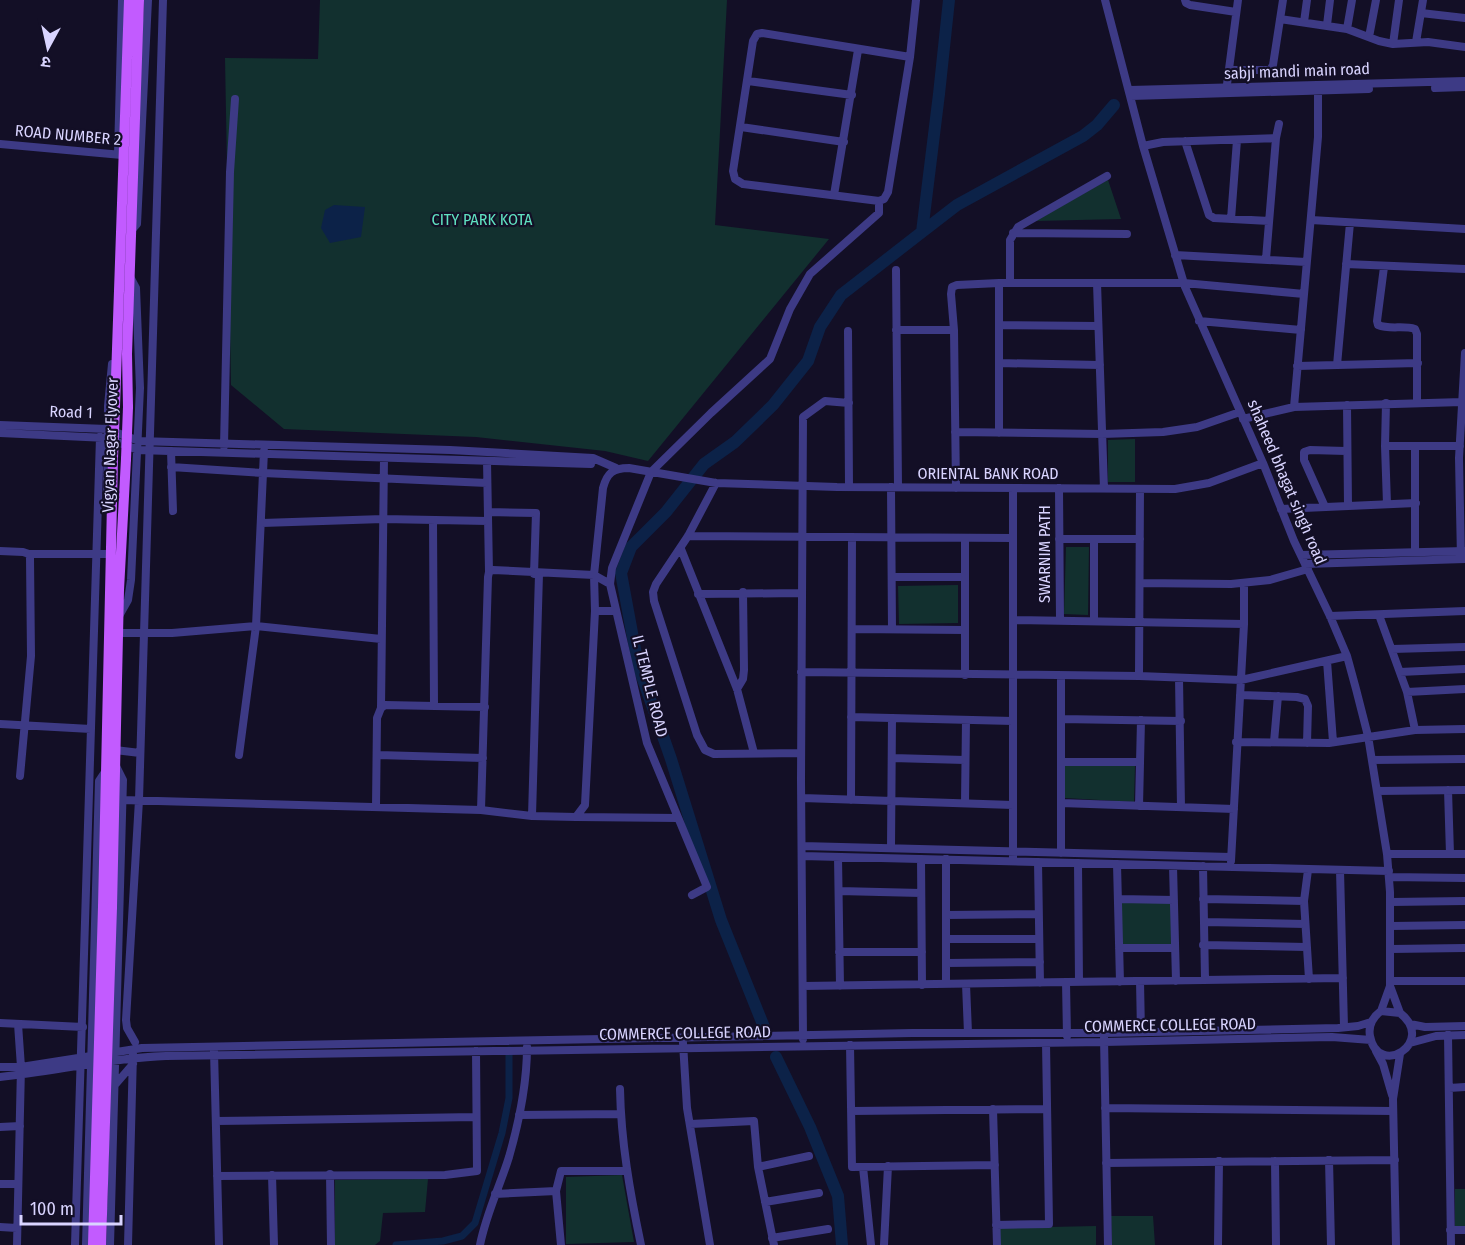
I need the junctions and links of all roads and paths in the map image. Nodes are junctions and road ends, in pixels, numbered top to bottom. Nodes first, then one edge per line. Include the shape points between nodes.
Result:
1 (122, 0) edge
2 (129, 0) edge
3 (139, 0) edge
4 (148, 0) edge
5 (163, 0) edge
6 (916, 0) edge
7 (1105, 0) edge
8 (1185, 0) edge
9 (1238, 0) edge
10 (1283, 0) edge
11 (1307, 0) edge
12 (1330, 0) edge
13 (1352, 0) edge
14 (1376, 0) edge
15 (1399, 0) edge
16 (1423, 0) edge
17 (1236, 12) junction
18 (1421, 13) junction
19 (1465, 18) edge
20 (1280, 19) junction
21 (1304, 22) junction
22 (1327, 25) junction
23 (1347, 29) junction
24 (1369, 37) junction
25 (1416, 42) junction
26 (1393, 44) junction
27 (1465, 47) edge
28 (858, 50) junction
29 (910, 57) junction
30 (1229, 70) junction
31 (748, 81) junction
32 (1465, 81) edge
33 (1465, 87) edge
34 (1318, 88) junction
35 (1226, 90) junction
36 (1131, 93) junction
37 (852, 95) junction
38 (235, 99) dead end
39 (131, 108) junction
40 (1280, 124) dead end
41 (741, 127) junction
42 (1276, 138) junction
43 (1237, 140) junction
44 (1185, 141) junction
45 (844, 142) junction
46 (0, 144) edge
47 (1143, 146) junction
48 (126, 155) junction
49 (1107, 176) dead end
50 (834, 195) junction
51 (879, 201) junction
52 (1231, 219) junction
53 (1311, 220) junction
54 (1269, 221) junction
55 (1350, 223) junction
56 (1465, 229) edge
57 (131, 231) junction
58 (1013, 233) junction
59 (1127, 234) dead end
60 (1175, 255) junction
61 (1266, 259) junction
62 (1306, 262) junction
63 (1347, 264) junction
64 (1384, 267) junction
65 (1465, 269) edge
66 (896, 270) dead end
67 (129, 274) junction
68 (999, 283) junction
69 (1010, 283) junction
70 (1097, 283) junction
71 (1184, 283) junction
72 (120, 284) junction
73 (1304, 294) junction
74 (1199, 321) junction
75 (999, 325) junction
76 (1098, 326) junction
77 (896, 330) junction
78 (954, 330) junction
79 (1301, 330) junction
80 (848, 331) dead end
81 (1465, 353) edge
82 (999, 363) junction
83 (1418, 363) junction
84 (1100, 365) junction
85 (1337, 365) junction
86 (1297, 366) junction
87 (1464, 367) edge
88 (1462, 402) junction
89 (849, 403) junction
90 (1386, 403) junction
91 (1418, 403) junction
92 (1347, 405) junction
93 (1294, 407) junction
94 (1242, 416) junction
95 (0, 425) edge
96 (955, 432) junction
97 (0, 433) edge
98 (999, 433) junction
99 (1102, 434) junction
100 (105, 435) junction
101 (224, 443) junction
102 (143, 445) junction
103 (264, 445) junction
104 (1385, 446) junction
105 (1415, 446) junction
106 (1460, 446) junction
107 (171, 451) junction
108 (1346, 451) junction
109 (224, 453) junction
110 (264, 455) junction
111 (384, 458) junction
112 (487, 461) junction
113 (600, 462) junction
114 (1263, 463) junction
115 (171, 467) junction
116 (616, 468) junction
117 (651, 472) junction
118 (263, 474) junction
119 (384, 478) junction
120 (487, 483) junction
121 (713, 483) junction
122 (801, 486) junction
123 (849, 487) junction
124 (895, 487) junction
125 (956, 488) junction
126 (1013, 488) junction
127 (1059, 488) junction
128 (1104, 489) junction
129 (1140, 489) junction
130 (1462, 491) edge
131 (1416, 503) junction
132 (1387, 504) junction
133 (1348, 506) junction
134 (1325, 507) junction
135 (1281, 509) junction
136 (173, 511) dead end
137 (488, 512) junction
138 (383, 519) junction
139 (432, 520) junction
140 (488, 522) junction
141 (262, 523) junction
142 (688, 536) junction
143 (801, 537) junction
144 (852, 537) junction
145 (891, 537) junction
146 (965, 538) junction
147 (1013, 538) junction
148 (1059, 539) junction
149 (1094, 539) junction
150 (1140, 539) junction
151 (681, 549) junction
152 (0, 551) edge
153 (1415, 552) junction
154 (29, 554) junction
155 (96, 554) junction
156 (107, 554) junction
157 (131, 554) junction
158 (145, 554) junction
159 (1463, 555) edge
160 (615, 559) junction
161 (1305, 563) junction
162 (594, 571) junction
163 (489, 572) junction
164 (536, 574) junction
165 (892, 577) junction
166 (965, 577) junction
167 (144, 579) junction
168 (131, 580) junction
169 (1140, 583) junction
170 (1244, 583) junction
171 (610, 584) junction
172 (115, 585) junction
173 (742, 592) junction
174 (801, 593) junction
175 (698, 594) junction
176 (595, 611) junction
177 (616, 611) junction
178 (1465, 611) edge
179 (115, 614) junction
180 (1379, 615) junction
181 (1330, 616) junction
182 (1013, 620) junction
183 (1060, 620) junction
184 (1094, 621) junction
185 (1140, 622) junction
186 (1244, 624) junction
187 (256, 626) junction
188 (852, 629) junction
189 (892, 629) junction
190 (965, 630) junction
191 (143, 632) junction
192 (119, 633) junction
193 (381, 639) junction
194 (1465, 647) edge
195 (1392, 649) junction
196 (1347, 656) junction
197 (1327, 661) junction
198 (1465, 669) edge
199 (801, 672) junction
200 (1400, 672) junction
201 (852, 673) junction
202 (965, 675) junction
203 (1013, 676) junction
204 (1061, 676) junction
205 (1139, 676) junction
206 (1179, 678) junction
207 (1241, 680) junction
208 (737, 689) junction
209 (1465, 689) edge
210 (1407, 692) junction
211 (1240, 695) junction
212 (1278, 696) junction
213 (434, 706) junction
214 (485, 707) junction
215 (381, 708) junction
216 (851, 717) junction
217 (892, 718) junction
218 (1061, 719) junction
219 (966, 720) junction
220 (1141, 720) junction
221 (1013, 721) junction
222 (1181, 721) junction
223 (0, 724) edge
224 (25, 724) junction
225 (91, 729) junction
226 (1465, 729) edge
227 (1416, 730) junction
228 (1368, 736) junction
229 (1236, 742) junction
230 (1274, 742) junction
231 (1333, 742) junction
232 (1307, 743) junction
233 (115, 750) junction
234 (140, 753) junction
235 (754, 753) junction
236 (801, 753) junction
237 (239, 755) dead end
238 (378, 755) junction
239 (483, 758) junction
240 (892, 758) junction
241 (1465, 759) edge
242 (965, 760) junction
243 (1372, 760) junction
244 (1061, 762) junction
245 (1140, 762) junction
246 (114, 763) junction
247 (105, 772) junction
248 (20, 776) dead end
249 (1448, 790) junction
250 (1465, 790) edge
251 (1377, 791) junction
252 (802, 798) junction
253 (130, 800) junction
254 (850, 800) junction
255 (892, 801) junction
256 (965, 803) junction
257 (1061, 804) junction
258 (1013, 805) junction
259 (1139, 806) junction
260 (376, 807) junction
261 (1181, 807) junction
262 (1234, 809) junction
263 (481, 810) junction
264 (532, 816) junction
265 (576, 817) junction
266 (678, 818) junction
267 (802, 846) junction
268 (891, 848) junction
269 (1013, 852) junction
270 (1061, 853) junction
271 (1388, 854) junction
272 (1449, 854) junction
273 (1465, 854) edge
274 (802, 856) junction
275 (838, 856) junction
276 (1231, 857) junction
277 (921, 859) junction
278 (946, 859) junction
279 (1013, 861) junction
280 (1038, 862) junction
281 (1078, 863) junction
282 (1117, 864) junction
283 (1173, 866) junction
284 (1203, 866) junction
285 (1231, 867) junction
286 (1308, 870) junction
287 (1340, 870) junction
288 (1389, 874) junction
289 (1465, 878) edge
290 (839, 891) junction
291 (921, 893) junction
292 (692, 895) dead end
293 (1118, 899) junction
294 (1203, 899) junction
295 (1174, 900) junction
296 (1304, 901) junction
297 (1465, 901) edge
298 (1390, 902) junction
299 (107, 907) junction
300 (1038, 914) junction
301 (946, 915) junction
302 (1203, 922) junction
303 (1305, 924) junction
304 (1465, 925) edge
305 (1391, 926) junction
306 (946, 939) junction
307 (1039, 939) junction
308 (1203, 945) junction
309 (1306, 947) junction
310 (1119, 948) junction
311 (1175, 948) junction
312 (1465, 948) edge
313 (1391, 949) junction
314 (839, 952) junction
315 (922, 952) junction
316 (1040, 962) junction
317 (946, 963) junction
318 (1342, 978) junction
319 (1309, 979) junction
320 (1205, 980) junction
321 (1140, 981) junction
322 (1176, 981) junction
323 (1465, 981) edge
324 (1066, 982) junction
325 (1079, 982) junction
326 (1120, 982) junction
327 (1040, 983) junction
328 (1390, 983) junction
329 (946, 984) junction
330 (966, 984) junction
331 (922, 985) junction
332 (803, 986) junction
333 (840, 986) junction
334 (1381, 1011) junction
335 (1400, 1012) junction
336 (1371, 1022) junction
337 (0, 1023) edge
338 (118, 1023) junction
339 (1410, 1023) junction
340 (18, 1024) junction
341 (1465, 1026) edge
342 (83, 1027) junction
343 (1344, 1028) junction
344 (1141, 1032) junction
345 (968, 1033) junction
346 (1067, 1033) junction
347 (803, 1035) junction
348 (1448, 1035) junction
349 (1465, 1035) edge
350 (683, 1037) junction
351 (1104, 1037) junction
352 (526, 1040) junction
353 (1371, 1040) junction
354 (1067, 1042) junction
355 (1046, 1043) junction
356 (1410, 1043) junction
357 (850, 1045) junction
358 (803, 1046) junction
359 (683, 1047) junction
360 (134, 1050) junction
361 (527, 1050) junction
362 (1376, 1050) junction
363 (214, 1051) junction
364 (476, 1051) junction
365 (1400, 1054) junction
366 (115, 1056) junction
367 (81, 1057) junction
368 (92, 1060) junction
369 (0, 1067) edge
370 (81, 1067) junction
371 (21, 1072) junction
372 (0, 1077) edge
373 (114, 1086) junction
374 (1449, 1088) junction
375 (1465, 1088) edge
376 (620, 1089) dead end
377 (80, 1090) junction
378 (91, 1090) junction
379 (1393, 1098) junction
380 (1105, 1108) junction
381 (993, 1109) junction
382 (1047, 1109) junction
383 (851, 1111) junction
384 (1393, 1111) junction
385 (621, 1114) junction
386 (519, 1115) junction
387 (477, 1117) junction
388 (216, 1121) junction
389 (690, 1124) junction
390 (20, 1126) junction
391 (0, 1127) edge
392 (809, 1156) dead end
393 (1329, 1160) junction
394 (1395, 1160) junction
395 (1219, 1161) junction
396 (1275, 1161) junction
397 (1107, 1163) junction
398 (995, 1165) junction
399 (888, 1166) junction
400 (758, 1167) junction
401 (863, 1167) junction
402 (626, 1171) junction
403 (330, 1174) junction
404 (272, 1175) junction
405 (217, 1176) junction
406 (0, 1184) edge
407 (18, 1184) junction
408 (556, 1191) junction
409 (819, 1193) dead end
410 (495, 1194) junction
411 (765, 1202) junction
412 (996, 1225) junction
413 (0, 1227) edge
414 (17, 1228) junction
415 (828, 1229) dead end
416 (1450, 1230) junction
417 (1465, 1230) edge
418 (773, 1242) edge
419 (17, 1245) edge
420 (75, 1245) edge
421 (86, 1245) edge
422 (93, 1245) edge
423 (101, 1245) edge
424 (110, 1245) edge
425 (128, 1245) edge
426 (219, 1245) edge
427 (274, 1245) edge
428 (331, 1245) edge
429 (480, 1245) edge
430 (561, 1245) edge
431 (641, 1245) edge
432 (710, 1245) edge
433 (871, 1245) edge
434 (884, 1245) edge
435 (997, 1245) edge
436 (1108, 1245) edge
437 (1218, 1245) edge
438 (1276, 1245) edge
439 (1331, 1245) edge
440 (1396, 1245) edge
441 (1450, 1245) edge

1 - 48 street
2 - 39 main road
3 - 39 main road
4 - 57 street via 137,224
5 - 102 street
6 - 29 street
7 - 36 street, shaheed bhagat singh road
8 - 17 street via 1190,5
9 - 17 street
10 - 20 street
11 - 21 street
12 - 22 street
13 - 23 street
14 - 24 street
15 - 26 street
16 - 18 street
17 - 30 street
18 - 19 street
18 - 25 street
20 - 21 street
20 - 30 street via 1270,70
21 - 22 street
22 - 23 street
23 - 24 street
24 - 26 street
25 - 26 street
25 - 27 street
28 - 29 street
28 - 31 street via 757,34
28 - 37 street
29 - 51 street via 888,192
30 - 35 street
31 - 37 street
31 - 41 street
32 - 34 street, sabji mandi main road
33 - 34 street
34 - 35 street, sabji mandi main road
34 - 53 street
35 - 36 street, sabji mandi main road
36 - 47 street, shaheed bhagat singh road
37 - 45 street
38 - 101 street
39 - 48 main road
40 - 42 street
41 - 45 street
41 - 50 street via 735,179 743,184
42 - 43 street
42 - 54 street
43 - 44 street
43 - 52 street
44 - 47 street
44 - 52 street via 1209,215
45 - 50 street
46 - 48 street, ROAD NUMBER 2
47 - 60 street, shaheed bhagat singh road
48 - 57 main road, Vigyan Nagar Flyover
48 - 72 main road, Vigyan Nagar Flyover
49 - 58 street via 1022,223
50 - 51 street
51 - 117 street via 879,213 810,274 790,309 770,359
52 - 54 street
53 - 55 street
53 - 62 street
54 - 61 street
55 - 56 street
55 - 63 street
57 - 67 main road, Vigyan Nagar Flyover
58 - 59 street
58 - 69 street via 1008,250
60 - 61 street
60 - 71 street, shaheed bhagat singh road
61 - 62 street
62 - 73 street
63 - 64 street
63 - 85 street
64 - 65 street
64 - 83 street via 1378,326 1415,329
66 - 77 street
67 - 102 street via 136,288
67 - 172 main road, Vigyan Nagar Flyover, bridge via 126,459
68 - 69 street
68 - 75 street
68 - 78 street via 952,287
69 - 70 street
70 - 71 street
70 - 76 street
71 - 73 street
71 - 74 street, shaheed bhagat singh road
72 - 100 street via 114,298
72 - 172 main road, Vigyan Nagar Flyover, bridge via 114,458
73 - 79 street
74 - 79 street
74 - 94 street, shaheed bhagat singh road
75 - 76 street
75 - 82 street
76 - 84 street
77 - 78 street
77 - 124 street
78 - 96 street
79 - 86 street
80 - 89 street
81 - 87 street
82 - 84 street
82 - 98 street
83 - 85 street
83 - 91 street
84 - 99 street
85 - 86 street
86 - 93 street
87 - 88 street
88 - 91 street
88 - 106 street
89 - 122 street via 825,401 803,417
89 - 123 street
90 - 91 street
90 - 92 street
90 - 104 street
92 - 93 street
92 - 108 street
93 - 94 street
94 - 99 street via 1163,432
94 - 114 street, shaheed bhagat singh road
95 - 100 street, Road 1
96 - 98 street
96 - 125 street
97 - 100 street, Road 1
98 - 99 street
99 - 128 street
100 - 102 street, Road 1
100 - 155 street
100 - 156 street
101 - 102 street
101 - 103 street
101 - 109 street
102 - 107 street
102 - 157 street
102 - 158 street
103 - 110 street
103 - 113 street via 462,451 593,458
104 - 105 street
104 - 132 street
105 - 106 street
105 - 131 street
106 - 130 street
107 - 109 street
107 - 115 street
108 - 133 street
108 - 134 street via 1304,452
109 - 110 street
110 - 111 street
110 - 118 street
111 - 112 street
111 - 119 street
112 - 113 street
112 - 120 street
113 - 116 street, ORIENTAL BANK ROAD
114 - 129 street, ORIENTAL BANK ROAD via 1209,483 1175,489
114 - 135 street, shaheed bhagat singh road
115 - 118 street
115 - 136 street
116 - 117 street, ORIENTAL BANK ROAD
116 - 162 street via 606,477 603,488
117 - 121 street, ORIENTAL BANK ROAD
117 - 160 street, IL TEMPLE ROAD
118 - 119 street
118 - 141 street
119 - 120 street
119 - 138 street
120 - 137 street
121 - 122 street, ORIENTAL BANK ROAD
121 - 142 street
122 - 123 street, ORIENTAL BANK ROAD
122 - 143 street
123 - 124 street, ORIENTAL BANK ROAD
124 - 125 street, ORIENTAL BANK ROAD
124 - 145 street
125 - 126 street, ORIENTAL BANK ROAD
126 - 127 street, ORIENTAL BANK ROAD
126 - 147 street
127 - 128 street, ORIENTAL BANK ROAD
127 - 148 street, SWARNIM PATH
128 - 129 street, ORIENTAL BANK ROAD
129 - 150 street
130 - 159 street
131 - 132 street
131 - 153 street
132 - 133 street
133 - 134 street
134 - 135 street
135 - 161 street, shaheed bhagat singh road
137 - 140 street
137 - 164 street via 536,513
138 - 139 street
138 - 141 street
138 - 193 street
139 - 140 street
139 - 213 street
140 - 163 street
141 - 187 street
142 - 143 street
142 - 151 street
143 - 144 street
143 - 174 street
144 - 145 street
144 - 188 street
145 - 146 street
145 - 165 street
146 - 147 street
146 - 166 street
147 - 182 street
148 - 149 street
148 - 183 street, SWARNIM PATH
149 - 150 street
149 - 184 street
150 - 169 street
151 - 175 street
151 - 235 street via 653,592 697,735 705,750 714,754
152 - 154 street
153 - 159 street
153 - 161 street
154 - 155 street
154 - 224 street via 31,656
155 - 156 street
155 - 225 street
156 - 179 street via 105,602
157 - 158 street
157 - 168 street
158 - 167 street
159 - 161 street
160 - 162 street
160 - 171 street, IL TEMPLE ROAD
161 - 170 street via 1270,580
161 - 181 street, shaheed bhagat singh road
162 - 164 street
162 - 171 street
162 - 176 street
163 - 164 street
163 - 214 street
164 - 264 street
165 - 166 street
165 - 189 street
166 - 190 street
167 - 168 street
167 - 191 street
168 - 179 street via 128,600
169 - 170 street
169 - 185 street
170 - 186 street
171 - 177 street, IL TEMPLE ROAD
172 - 179 main road, Vigyan Nagar Flyover
173 - 174 street
173 - 175 street
173 - 208 street via 744,670
174 - 199 street
175 - 208 street
176 - 177 street
176 - 265 street via 585,805
177 - 266 street, IL TEMPLE ROAD via 647,743
178 - 180 street
179 - 192 main road
179 - 247 main road
180 - 181 street
180 - 195 street
181 - 196 street, shaheed bhagat singh road
182 - 183 street
182 - 203 street
183 - 184 street
184 - 185 street
185 - 186 street
185 - 205 street
186 - 207 street
187 - 191 street
187 - 193 street
187 - 237 street
188 - 189 street
188 - 201 street
189 - 190 street
190 - 202 street
191 - 192 street
191 - 234 street
192 - 233 main road
193 - 215 street
194 - 195 street
195 - 200 street
196 - 197 street
196 - 228 street, shaheed bhagat singh road
197 - 207 street
197 - 231 street
198 - 200 street
199 - 201 street
199 - 236 street
200 - 210 street
201 - 202 street
201 - 216 street
202 - 203 street
203 - 204 street
203 - 221 street
204 - 205 street
204 - 218 street
205 - 206 street
206 - 207 street
206 - 222 street
207 - 211 street
208 - 235 street
209 - 210 street
210 - 227 street
211 - 212 street
211 - 229 street
212 - 230 street
212 - 232 street via 1302,697 1307,701
213 - 214 street
213 - 215 street
214 - 239 street
215 - 238 street
216 - 217 street
216 - 254 street
217 - 219 street
217 - 240 street
218 - 220 street
218 - 244 street
219 - 221 street
219 - 242 street
220 - 222 street
220 - 245 street
221 - 258 street
222 - 261 street
223 - 224 street
224 - 225 street
224 - 248 street
225 - 342 street
226 - 227 street
227 - 228 street
228 - 231 street
228 - 243 street, shaheed bhagat singh road
229 - 230 street
229 - 262 street
230 - 232 street
231 - 232 street
233 - 234 street
233 - 246 main road
234 - 253 street
235 - 236 street
236 - 252 street
238 - 239 street
238 - 260 street
239 - 263 street
240 - 242 street
240 - 255 street
241 - 243 street
242 - 256 street
243 - 251 street, shaheed bhagat singh road
244 - 245 street
244 - 257 street
245 - 259 street
246 - 253 street
246 - 299 main road
247 - 299 main road
247 - 368 street via 99,781
249 - 250 street
249 - 251 street
249 - 272 street
251 - 271 street, shaheed bhagat singh road
252 - 254 street
252 - 267 street
253 - 260 street
253 - 338 street
253 - 360 street via 126,1020
254 - 255 street
255 - 256 street
255 - 268 street
256 - 258 street
257 - 259 street
257 - 270 street
258 - 269 street
259 - 261 street
260 - 263 street
261 - 262 street
262 - 276 street
263 - 264 street
264 - 265 street
265 - 266 street
266 - 292 street, IL TEMPLE ROAD via 707,887
267 - 268 street
267 - 274 street
268 - 269 street
269 - 270 street
269 - 279 street
270 - 276 street
271 - 272 street
271 - 288 street, shaheed bhagat singh road
272 - 273 street
274 - 275 street
274 - 332 street
275 - 277 street
275 - 290 street
276 - 285 street
277 - 278 street
277 - 291 street
278 - 279 street
278 - 301 street
279 - 280 street
280 - 281 street
280 - 300 street
281 - 282 street
281 - 325 street
282 - 283 street
282 - 293 street
283 - 284 street
283 - 295 street
284 - 285 street
284 - 294 street
285 - 286 street
286 - 287 street
286 - 296 street
287 - 288 street
287 - 318 street
288 - 289 street
288 - 298 street, shaheed bhagat singh road
290 - 291 street
290 - 314 street
291 - 315 street
293 - 295 street
293 - 310 street
294 - 296 street
294 - 302 street
295 - 311 street
296 - 303 street
297 - 298 street
298 - 305 street, shaheed bhagat singh road
299 - 422 main road, bridge
299 - 423 main road, bridge
300 - 301 street
300 - 307 street
301 - 306 street
302 - 303 street
302 - 308 street
303 - 309 street
304 - 305 street
305 - 313 street, shaheed bhagat singh road
306 - 307 street
306 - 317 street
307 - 316 street
308 - 309 street
308 - 320 street
309 - 319 street
310 - 311 street
310 - 326 street
311 - 322 street
312 - 313 street
313 - 328 street, shaheed bhagat singh road
314 - 315 street
314 - 333 street
315 - 331 street
316 - 317 street
316 - 327 street
317 - 329 street
318 - 319 street
318 - 343 street
319 - 320 street
320 - 322 street
321 - 322 street
321 - 326 street
321 - 344 street
323 - 328 street
324 - 325 street
324 - 327 street
324 - 346 street
325 - 326 street
327 - 330 street
328 - 334 street
328 - 335 street
329 - 330 street
329 - 331 street
330 - 345 street
331 - 333 street
332 - 333 street
332 - 347 street
334 - 335 street
334 - 336 street
335 - 339 street
336 - 343 street
336 - 353 street
337 - 340 street
338 - 360 street
338 - 366 street
339 - 341 street via 1425,1027
339 - 356 street
340 - 342 street
340 - 371 street
342 - 367 street
343 - 344 street
344 - 351 street
345 - 346 street
345 - 347 street
346 - 351 street
346 - 354 street
347 - 350 street
347 - 358 street
348 - 349 street
348 - 356 street
348 - 374 street
350 - 352 street
350 - 359 street
351 - 353 street, COMMERCE COLLEGE ROAD
351 - 354 street, COMMERCE COLLEGE ROAD
351 - 380 street
352 - 361 street
352 - 363 street
353 - 362 street
354 - 355 street, COMMERCE COLLEGE ROAD
355 - 357 street, COMMERCE COLLEGE ROAD
355 - 382 street
356 - 365 street
357 - 358 street, COMMERCE COLLEGE ROAD
357 - 383 street
358 - 359 street, COMMERCE COLLEGE ROAD
359 - 361 street, COMMERCE COLLEGE ROAD
359 - 389 street
360 - 363 street
360 - 366 street
360 - 373 street
360 - 425 street
361 - 364 street, COMMERCE COLLEGE ROAD
361 - 386 street
362 - 365 street via 1389,1056
362 - 379 street
363 - 364 street, COMMERCE COLLEGE ROAD
363 - 388 street
364 - 387 street
365 - 379 street
366 - 368 street
366 - 373 street
367 - 368 street
367 - 370 street
367 - 371 street
368 - 370 street
368 - 378 street
369 - 371 street
370 - 371 street
370 - 377 street
371 - 372 street
371 - 390 street
373 - 424 street
374 - 375 street
374 - 416 street
376 - 385 street
377 - 378 street
377 - 420 street
378 - 421 street
379 - 384 street
380 - 384 street
380 - 397 street
381 - 382 street
381 - 383 street
381 - 398 street
382 - 412 street via 1049,1224
383 - 401 street via 852,1167
384 - 394 street
385 - 386 street
385 - 402 street
386 - 410 street
387 - 388 street
387 - 403 street via 477,1171
388 - 405 street
389 - 400 street via 754,1122
389 - 432 street
390 - 391 street
390 - 407 street
392 - 400 street
393 - 394 street
393 - 396 street
393 - 439 street
394 - 440 street
395 - 396 street
395 - 397 street
395 - 437 street
396 - 438 street
397 - 436 street
398 - 399 street
398 - 412 street
399 - 401 street
399 - 434 street
400 - 411 street
401 - 433 street
402 - 408 street via 561,1171
402 - 431 street
403 - 404 street
403 - 428 street
404 - 405 street
404 - 427 street
405 - 426 street
406 - 407 street
407 - 414 street
408 - 410 street
408 - 430 street
409 - 411 street
410 - 429 street
411 - 418 street
412 - 435 street
413 - 414 street
414 - 419 street
415 - 418 street
416 - 417 street
416 - 441 street

